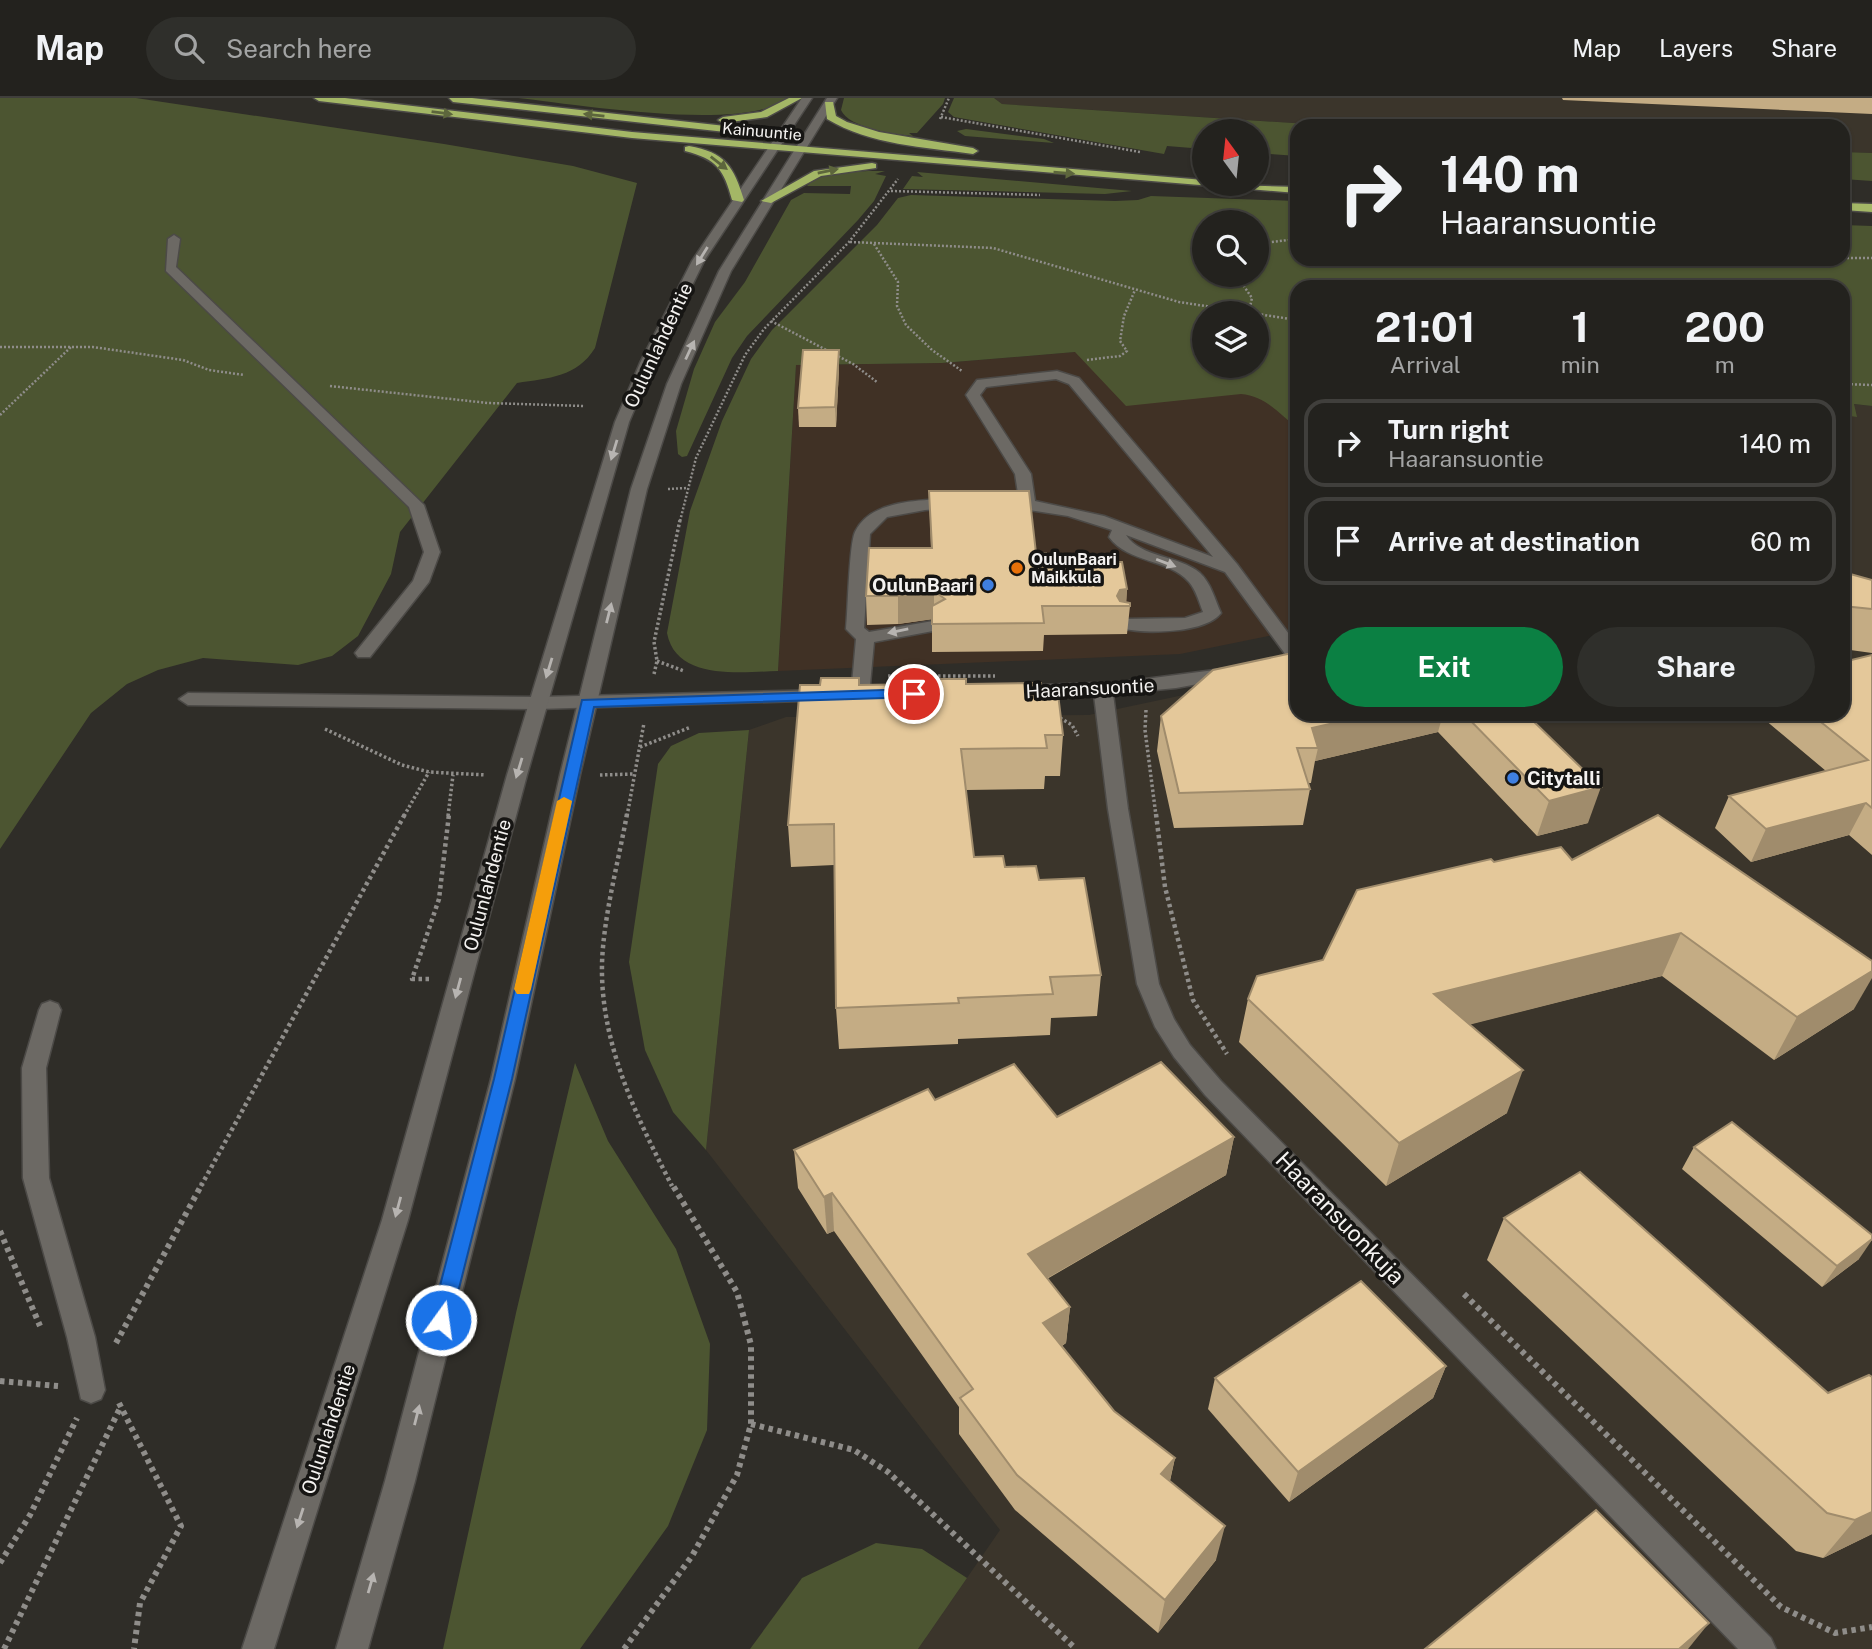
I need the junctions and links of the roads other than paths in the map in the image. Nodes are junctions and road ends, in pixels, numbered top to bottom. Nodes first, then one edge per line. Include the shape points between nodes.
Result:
1 (319, 98) edge
2 (442, 98) edge
3 (797, 98) edge
4 (807, 98) edge
5 (830, 101) edge
6 (639, 120) junction
7 (632, 135) junction
8 (783, 135) junction
9 (808, 137) junction
10 (776, 148) junction
11 (801, 149) junction
12 (973, 151) junction
13 (986, 152) dead end
14 (1036, 171) junction
15 (1192, 183) edge
16 (1269, 188) edge
17 (1290, 190) edge
18 (738, 200) junction
19 (767, 201) junction
20 (1850, 207) edge
21 (1872, 208) edge
22 (1850, 217) edge
23 (1872, 218) edge
24 (174, 239) dead end
25 (976, 504) edge
26 (1002, 504) edge
27 (1028, 504) junction
28 (1122, 527) junction
29 (1231, 568) junction
30 (1126, 624) edge
31 (933, 626) edge
32 (865, 638) junction
33 (364, 653) dead end
34 (1290, 656) edge
35 (1243, 670) edge
36 (996, 684) edge
37 (188, 699) dead end
38 (1104, 701) junction
39 (538, 703) junction
40 (587, 703) junction
41 (50, 1010) dead end
42 (91, 1390) road end
43 (258, 1649) edge
44 (352, 1649) edge
45 (1760, 1649) edge

1 -> 7 highway, Kainuuntie
6 -> 2 highway, Kainuuntie
3 - 6 highway via 779,109 746,118
4 - 8 main road, Oulunlahdentie
5 - 9 main road, Oulunlahdentie
5 - 12 highway via 831,117 853,127
6 - 8 highway, Kainuuntie
7 - 10 highway, Kainuuntie
7 -> 18 highway via 705,152 730,172
8 - 9 highway, Kainuuntie
8 - 10 main road, Oulunlahdentie
9 - 11 main road, Oulunlahdentie
9 - 12 highway, Kainuuntie
10 - 11 highway, Kainuuntie
10 - 18 main road, Oulunlahdentie
11 - 14 highway, Kainuuntie
11 - 19 main road, Oulunlahdentie
12 - 13 highway, Kainuuntie
14 -> 15 highway, Kainuuntie
19 -> 14 highway via 807,177 842,168
16 - 17 highway, Kainuuntie
18 -> 39 main road, Oulunlahdentie via 698,261 622,422
40 -> 19 main road, Oulunlahdentie via 639,489 674,384 725,271
20 - 21 highway
22 - 23 highway
24 - 33 main road via 170,268 416,505 432,552 421,582
25 - 32 main road via 925,505 882,513 862,533 855,629
26 - 27 main road
27 - 28 main road via 1089,514
27 - 29 main road via 1023,474 973,395 982,383 1057,375 1074,381
28 - 29 main road
28 -> 30 main road via 1117,537 1126,548 1195,578 1212,613 1196,623
29 - 34 main road
31 -> 32 main road
32 - 40 main road via 865,688
35 - 38 main road, Haaransuontie
36 - 38 main road, Haaransuontie
37 - 39 main road
38 - 45 main road, Haaransuonkuja via 1148,984 1182,1051
39 - 40 main road
39 -> 43 main road, Oulunlahdentie via 395,1220
44 -> 40 main road, Oulunlahdentie via 503,1079
41 - 42 main road via 34,1068 36,1178 81,1337

